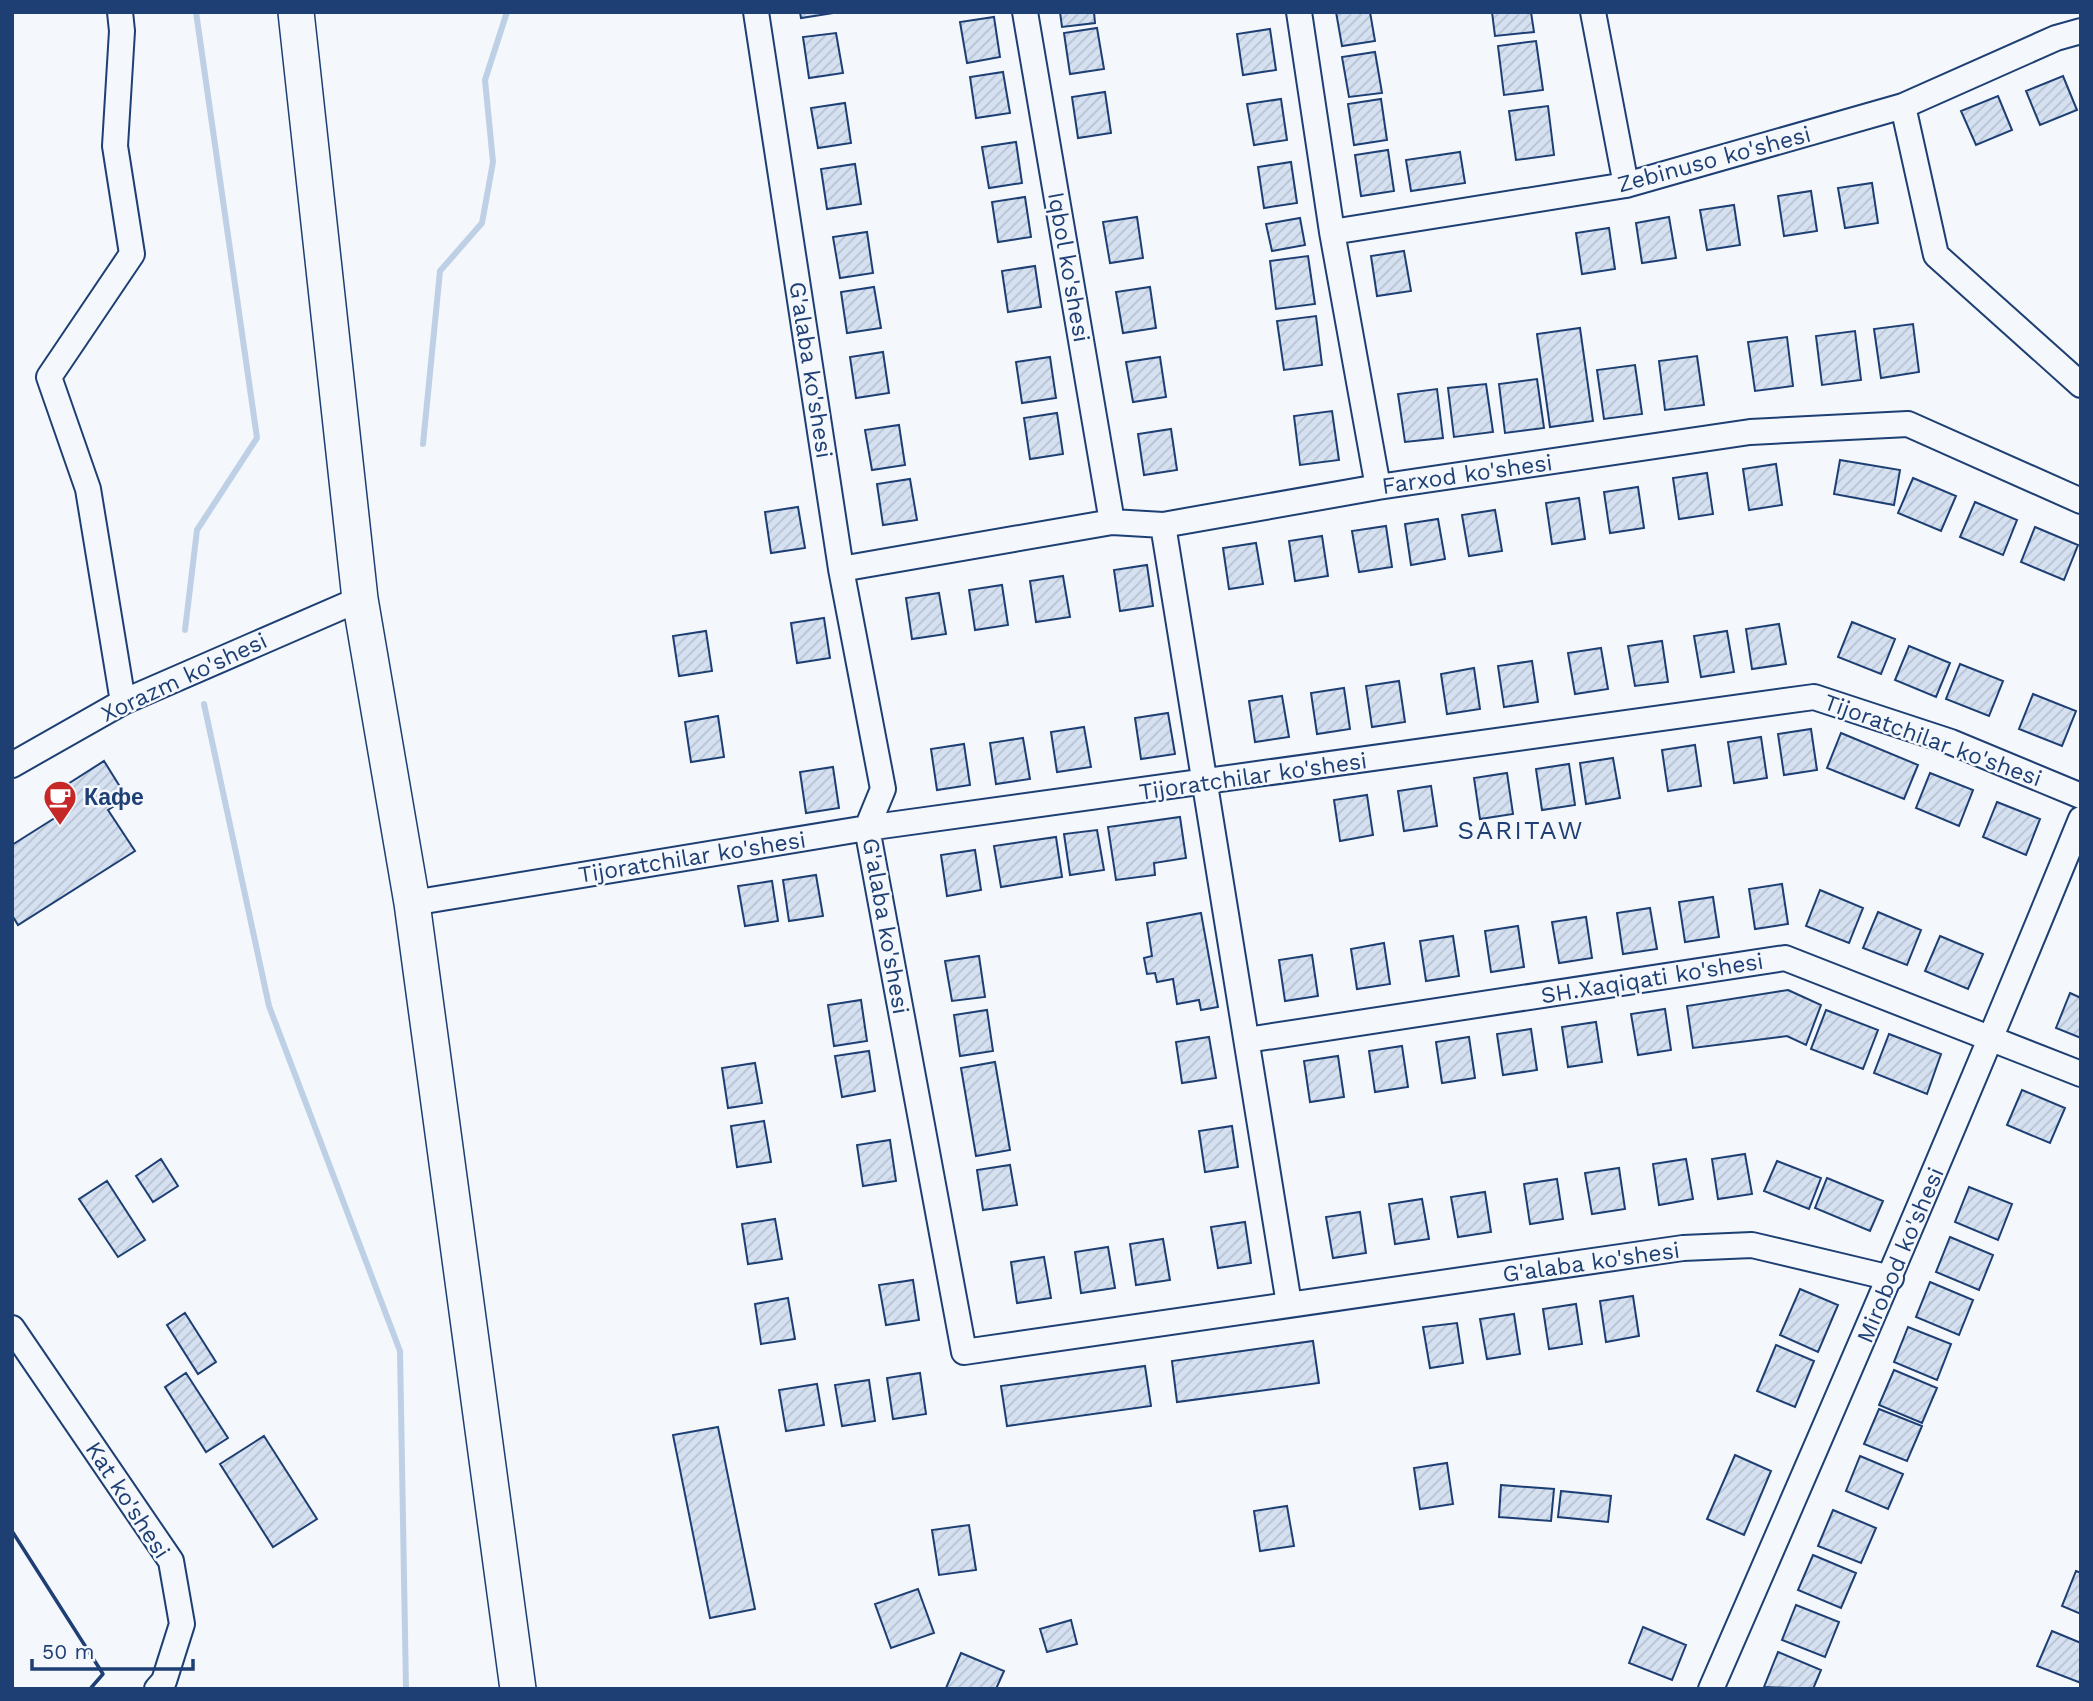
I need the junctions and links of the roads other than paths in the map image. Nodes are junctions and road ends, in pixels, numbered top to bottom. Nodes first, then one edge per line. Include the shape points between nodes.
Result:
1 (120, 12) edge
2 (296, 12) edge
3 (756, 12) edge
4 (1025, 12) edge
5 (1299, 12) edge
6 (1593, 12) edge
7 (2081, 31) edge
8 (1903, 106) junction
9 (1626, 185) junction
10 (1332, 232) junction
11 (2081, 385) edge
12 (1378, 487) junction
13 (2081, 501) edge
14 (1112, 523) junction
15 (1163, 525) junction
16 (841, 569) junction
17 (360, 599) junction
18 (123, 702) junction
19 (12, 765) edge
20 (1203, 783) junction
21 (2081, 796) edge
22 (2081, 819) edge
23 (867, 828) junction
24 (412, 903) junction
25 (1992, 1038) junction
26 (1247, 1040) junction
27 (2081, 1074) edge
28 (1891, 1278) junction
29 (1289, 1304) junction
30 (12, 1328) edge
31 (157, 1689) edge
32 (518, 1689) edge
33 (1711, 1689) edge

1 - 18 street via 115,146 132,254 48,377 88,489
2 - 17 highway
3 - 16 street, G'alaba ko'shesi
4 - 14 street, Iqbol ko'shesi
5 - 10 street
6 - 9 street
7 - 8 street, Zebinuso ko'shesi
8 - 9 street, Zebinuso ko'shesi
8 - 11 street via 1936,255
9 - 10 street, Zebinuso ko'shesi
10 - 12 street
12 - 13 street, Farxod ko'shesi via 1750,432 1908,424
12 - 15 street, Farxod ko'shesi
14 - 15 street, Farxod ko'shesi
14 - 16 street, Farxod ko'shesi
15 - 20 street
16 - 23 street, G'alaba ko'shesi via 883,789
17 - 18 street, Xorazm ko'shesi
17 - 24 highway
18 - 19 street, Xorazm ko'shesi
20 - 21 street, Tijoratchilar ko'shesi via 1814,696 1951,742
20 - 23 street, Tijoratchilar ko'shesi
20 - 26 street
22 - 25 street, Mirobod ko'shesi
23 - 24 street, Tijoratchilar ko'shesi
23 - 29 street, G'alaba ko'shesi via 964,1352
24 - 32 highway
25 - 26 street, SH.Xaqiqati ko'shesi via 1785,958
25 - 27 street, SH.Xaqiqati ko'shesi
25 - 28 street, Mirobod ko'shesi
26 - 29 street
28 - 29 street, G'alaba ko'shesi via 1752,1245 1683,1248
28 - 33 street, Mirobod ko'shesi
30 - 31 street, Kat ko'shesi via 171,1561 182,1624 164,1681

